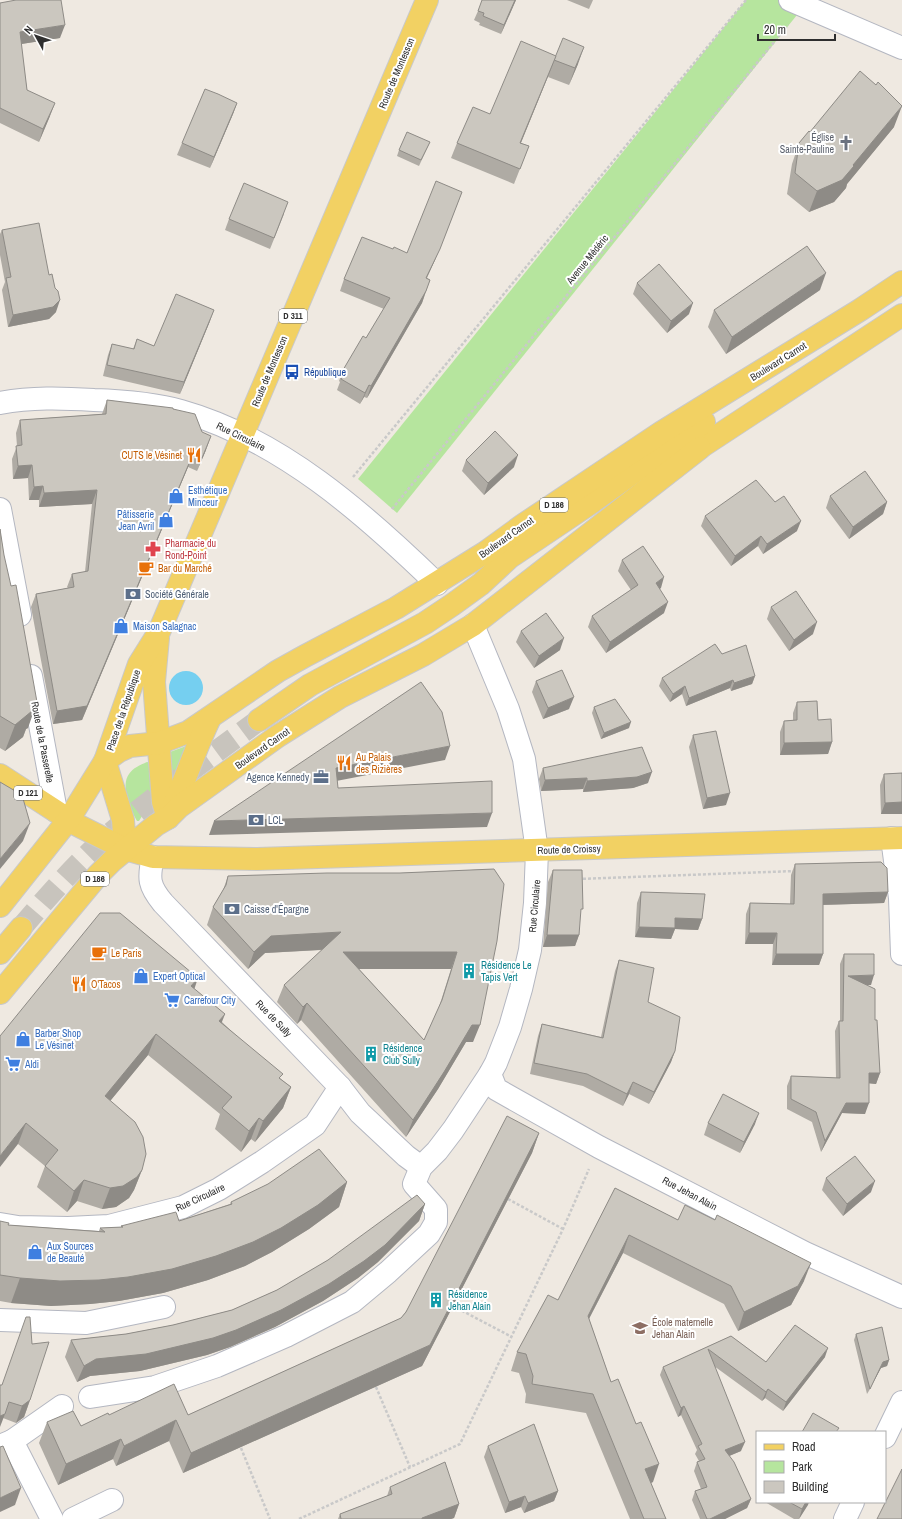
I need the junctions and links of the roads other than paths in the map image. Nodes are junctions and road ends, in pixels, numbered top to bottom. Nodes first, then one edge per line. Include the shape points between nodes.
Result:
1 (427, 0) edge
2 (797, 3) edge
3 (902, 48) edge
4 (902, 282) edge
5 (860, 310) junction
6 (902, 315) edge
7 (0, 402) edge
8 (242, 435) junction
9 (700, 448) junction
10 (0, 509) edge
11 (542, 536) junction
12 (486, 552) junction
13 (437, 584) junction
14 (481, 584) junction
15 (472, 625) junction
16 (159, 632) junction
17 (23, 633) edge
18 (27, 656) edge
19 (210, 718) junction
20 (259, 720) tunnel mouth
21 (159, 743) junction
22 (105, 761) junction
23 (0, 775) edge
24 (63, 815) junction
25 (168, 818) junction
26 (897, 838) edge
27 (125, 849) junction
28 (537, 851) junction
29 (153, 857) junction
30 (901, 898) edge
31 (0, 906) edge
32 (21, 928) tunnel mouth
33 (0, 952) edge
34 (902, 954) edge
35 (0, 993) edge
36 (490, 1074) junction
37 (340, 1087) junction
38 (421, 1167) junction
39 (0, 1224) edge
40 (902, 1297) edge
41 (164, 1307) dead end
42 (0, 1320) edge
43 (90, 1397) dead end
44 (902, 1402) edge
45 (62, 1406) dead end
46 (886, 1435) edge
47 (6, 1444) edge
48 (112, 1500) dead end
49 (853, 1503) edge
50 (52, 1519) edge
51 (73, 1519) edge
52 (845, 1519) edge

1 - 8 main road, Route de Montesson / D 311
2 - 3 street
4 - 5 main road, Boulevard Carnot / D 186
5 - 11 main road, Boulevard Carnot / D 186
5 - 12 main road, Boulevard Carnot / D 186 via 662,432
6 - 9 main road, Boulevard Carnot / D 186
7 - 8 street, Rue Circulaire via 60,398 146,404 180,411
8 - 13 street, Rue Circulaire via 265,446 337,496 397,545
8 - 16 main road, Route de Montesson / D 311
9 - 14 main road, Boulevard Carnot / D 186 via 598,512 516,569
9 - 15 main road, Boulevard Carnot / D 186
10 - 17 street
11 - 12 street
11 - 14 main road, Boulevard Carnot / D 186 via 510,557
12 - 13 main road, Boulevard Carnot / D 186
13 - 19 main road, Boulevard Carnot / D 186 via 278,671
14 - 20 main road, Boulevard Carnot / D 186 via 425,623 310,685
15 - 25 main road, Boulevard Carnot / D 186 via 423,655 327,704 219,778
15 - 28 street, Rue Circulaire via 508,709 524,759
16 - 21 main road, Place de la République via 154,682
16 - 22 main road, Place de la République via 139,664
18 - 24 street, Route de la Passerelle
19 - 21 main road, Place de la République / D 186 via 188,732
19 - 25 main road
21 - 22 main road, Place de la République / D 186 via 130,746
21 - 25 main road, Place de la République via 163,802
22 - 24 main road, Place de la République / D 186
22 - 27 main road, Place de la République via 123,820
23 - 24 main road, D 121
24 - 27 main road
24 - 31 main road, Place de la République / D 186 via 38,858
25 - 27 main road, D 186
25 - 29 main road
26 - 28 main road, Route de Croissy
26 - 30 street
27 - 29 main road
27 - 35 main road, D 186 via 98,875
28 - 29 main road, Route de Croissy via 236,858
28 - 36 street, Rue Circulaire via 530,950 510,1027
29 - 37 street, Rue de Sully via 150,881 154,892
30 - 34 street
32 - 33 main road
36 - 38 street, Rue Circulaire via 453,1130
36 - 40 street, Rue Jehan Alain via 496,1090 599,1147 805,1253
37 - 38 street, Rue de Sully via 360,1113
37 - 39 street, Rue Circulaire via 315,1125 219,1189 183,1207 109,1226 68,1228
38 - 43 street via 414,1184 436,1210 436,1222 429,1234 352,1302 286,1336 217,1366 155,1387
41 - 42 street via 86,1323
44 - 46 street
45 - 47 street
47 - 50 street
48 - 51 street
49 - 52 street

